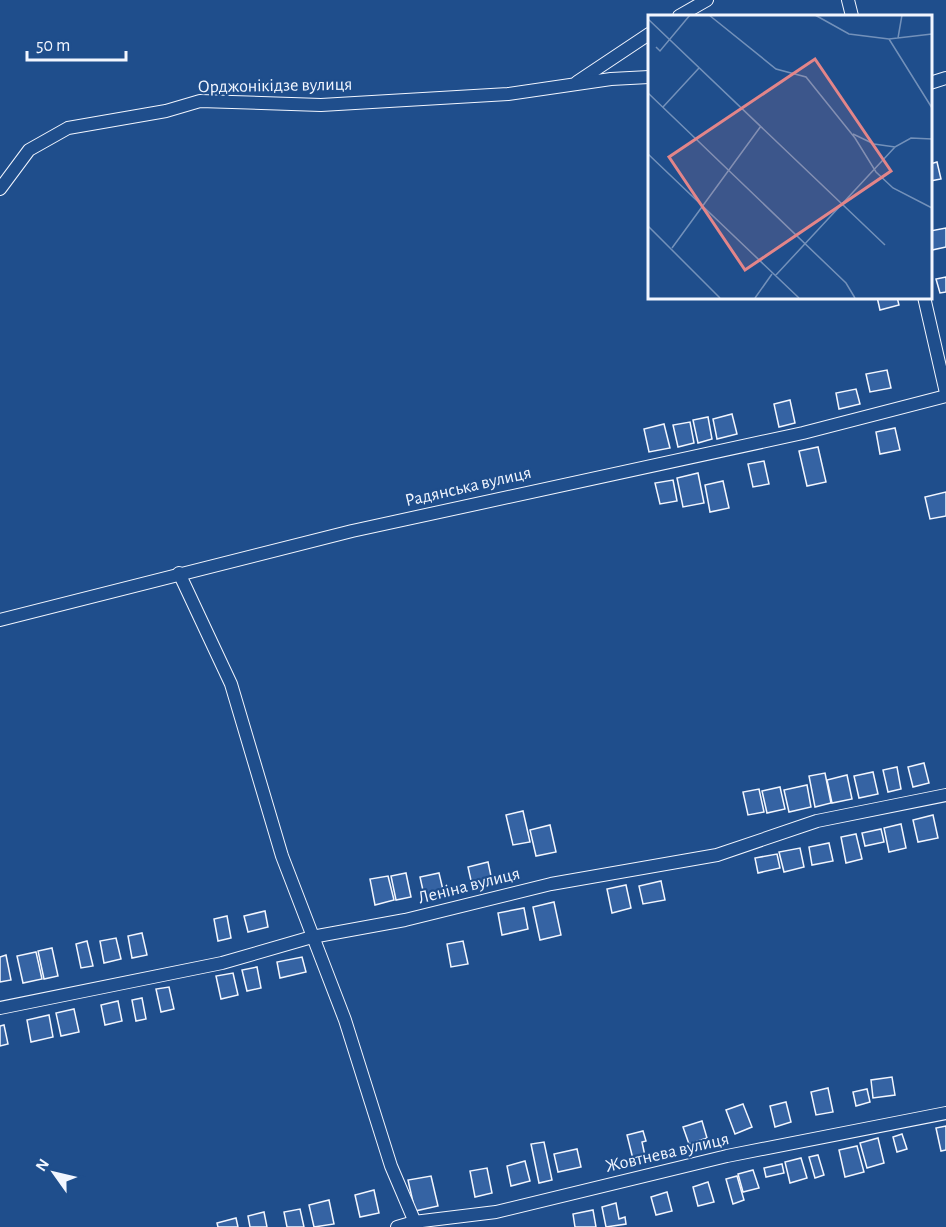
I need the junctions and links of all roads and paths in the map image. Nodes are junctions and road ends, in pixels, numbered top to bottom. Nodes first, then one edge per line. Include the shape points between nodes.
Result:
1 (706, 0) edge
2 (848, 0) edge
3 (680, 15) edge
4 (852, 15) edge
5 (648, 35) edge
6 (648, 77) edge
7 (946, 78) edge
8 (931, 83) edge
9 (573, 84) junction
10 (0, 189) edge
11 (924, 298) edge
12 (946, 394) edge
13 (179, 573) junction
14 (0, 620) edge
15 (946, 795) edge
16 (312, 937) junction
17 (0, 1008) edge
18 (946, 1113) edge
19 (416, 1225) edge
20 (397, 1227) edge

1 - 3 street
2 - 4 street
5 - 9 street
6 - 9 street, Орджонікідзе вулиця
7 - 8 street
9 - 10 street, Орджонікідзе вулиця via 508,94 321,105 200,100 166,111 68,128 29,150
11 - 12 street
12 - 13 street, Радянська вулиця via 803,433 363,528
13 - 14 street, Радянська вулиця
13 - 16 street via 231,684 282,856
15 - 16 street, Леніна вулиця via 817,821 717,855 551,884 405,920
16 - 17 street, Леніна вулиця via 222,963
16 - 19 street via 345,1020 391,1166
18 - 19 street, Жовтнева вулиця via 728,1156 496,1212
19 - 20 street, Жовтнева вулиця

